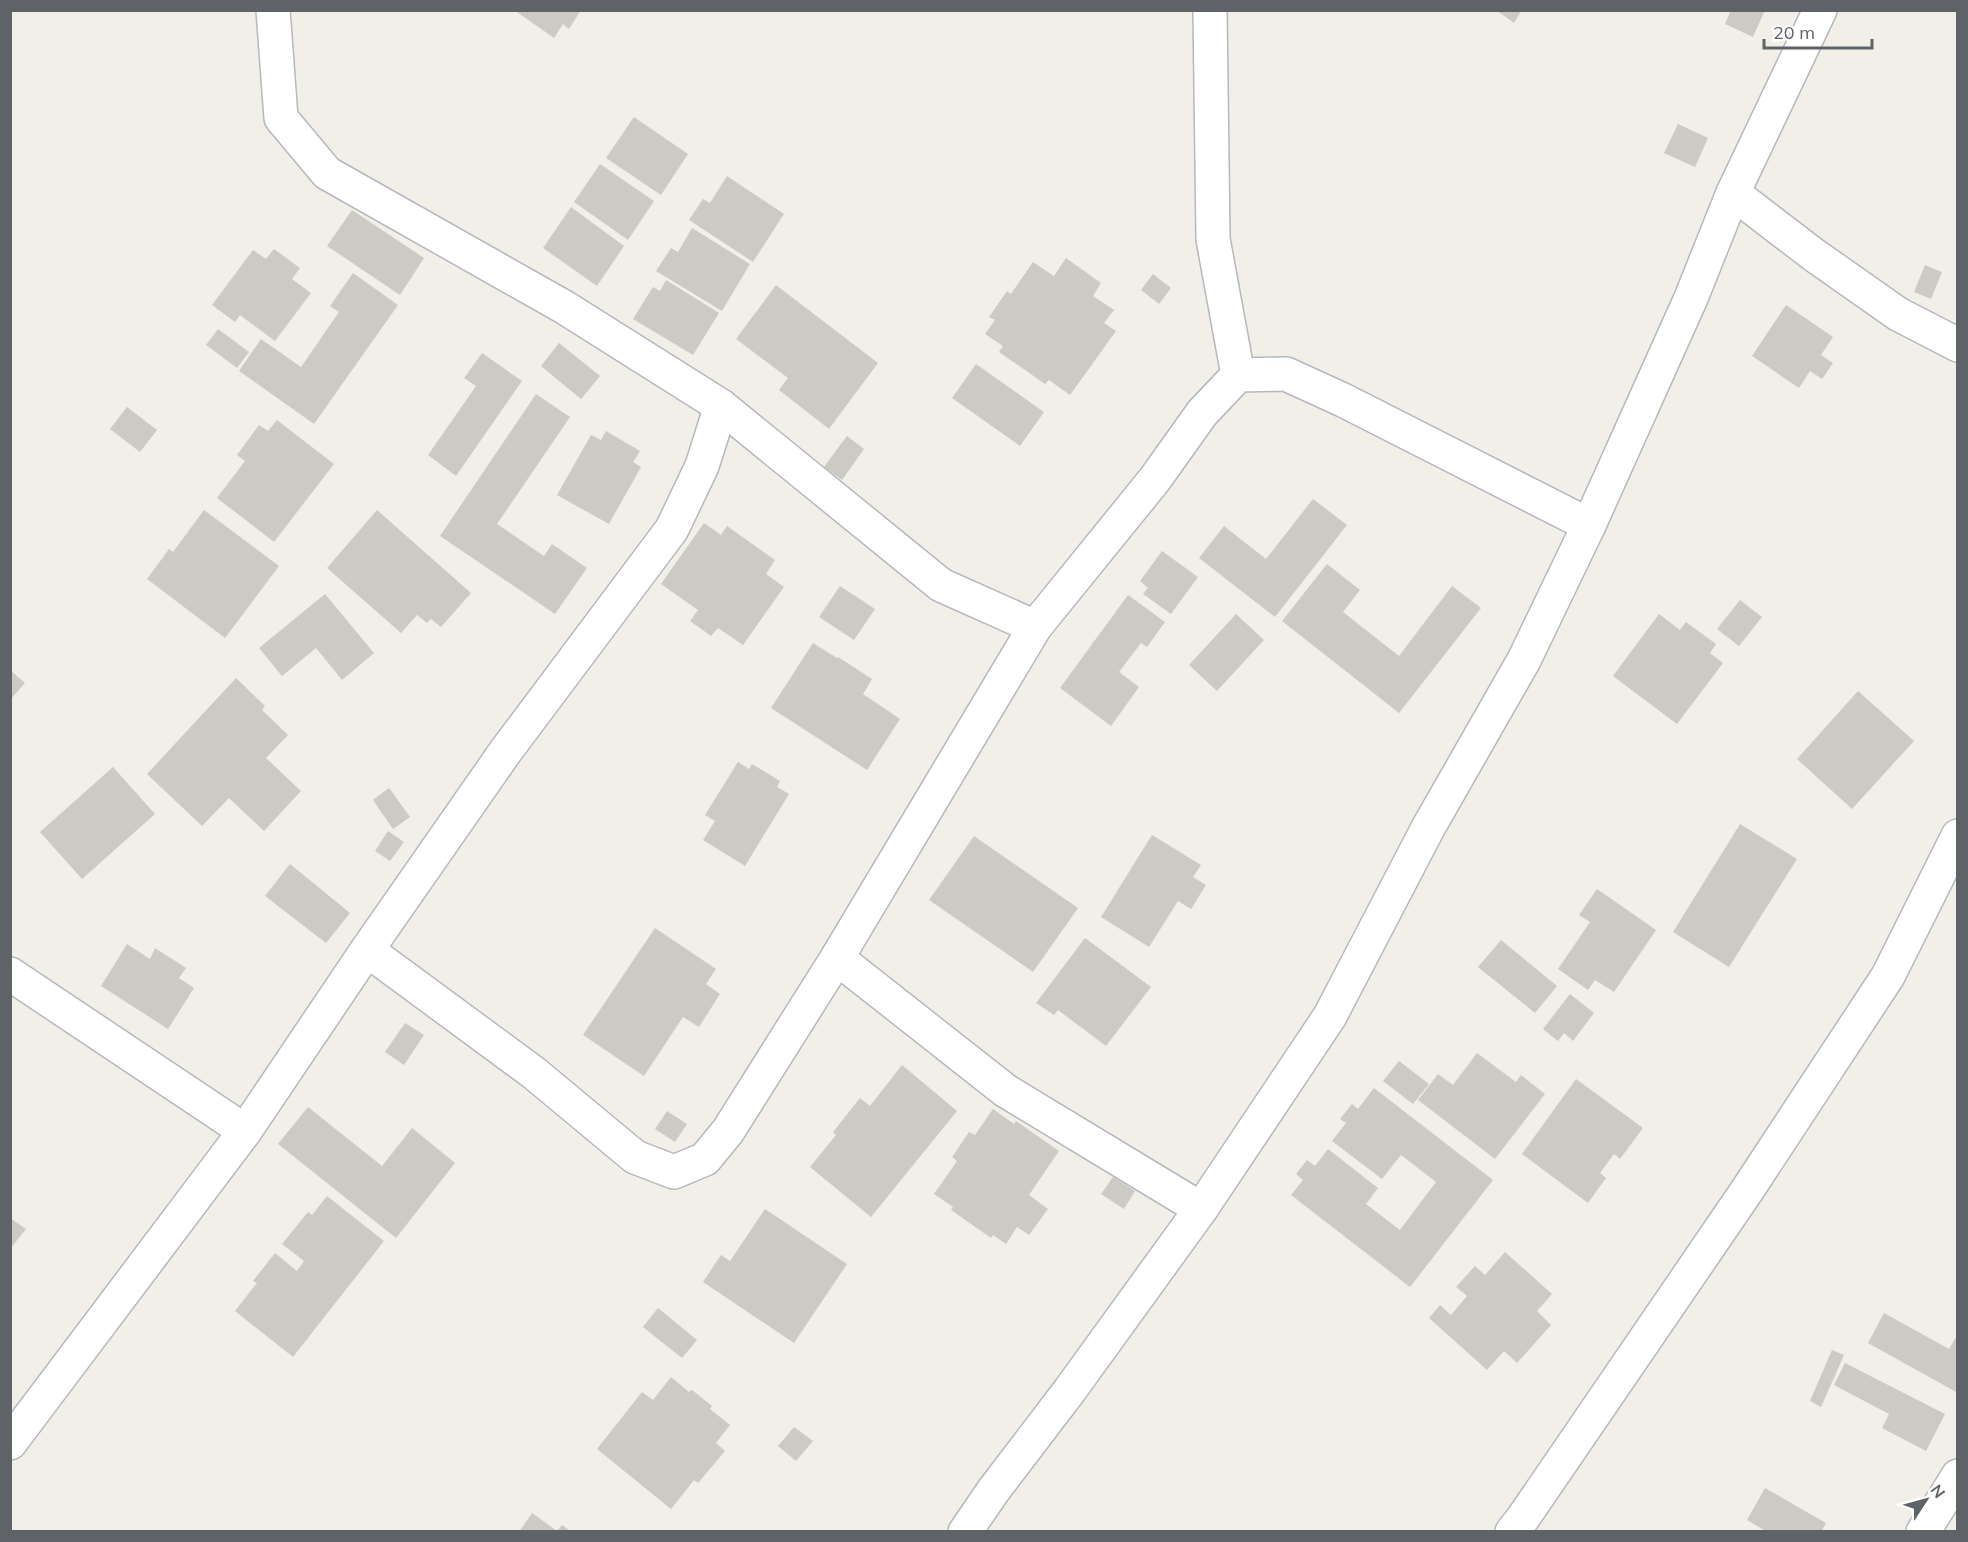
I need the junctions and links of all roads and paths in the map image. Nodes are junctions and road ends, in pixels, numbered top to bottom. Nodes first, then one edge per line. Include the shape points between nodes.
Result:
1 (273, 10) edge
2 (1209, 10) edge
3 (1820, 10) edge
4 (1733, 194) junction
5 (1958, 345) edge
6 (1238, 375) junction
7 (721, 406) junction
8 (1589, 525) junction
9 (1035, 627) junction
10 (1958, 836) edge
11 (367, 950) junction
12 (837, 958) junction
13 (10, 974) edge
14 (246, 1131) junction
15 (1201, 1209) junction
16 (10, 1443) edge
17 (1958, 1476) edge
18 (965, 1532) edge
19 (1512, 1532) edge
20 (1923, 1532) edge

1 - 7 street via 281,118 327,172 564,307
2 - 6 street via 1213,239
3 - 4 street
4 - 5 street via 1898,314
4 - 8 street
6 - 8 street via 1286,374
6 - 9 street via 1202,413 1155,479
7 - 9 street via 941,585
7 - 11 street via 702,466 672,530 505,752
8 - 15 street via 1524,660 1428,828 1330,1016
9 - 12 street
10 - 19 street via 1888,976 1735,1208
11 - 12 street via 534,1073 635,1157 674,1172 705,1159 728,1131
11 - 14 street
12 - 15 street via 1006,1091
13 - 14 street
14 - 16 street
15 - 18 street
17 - 20 street

